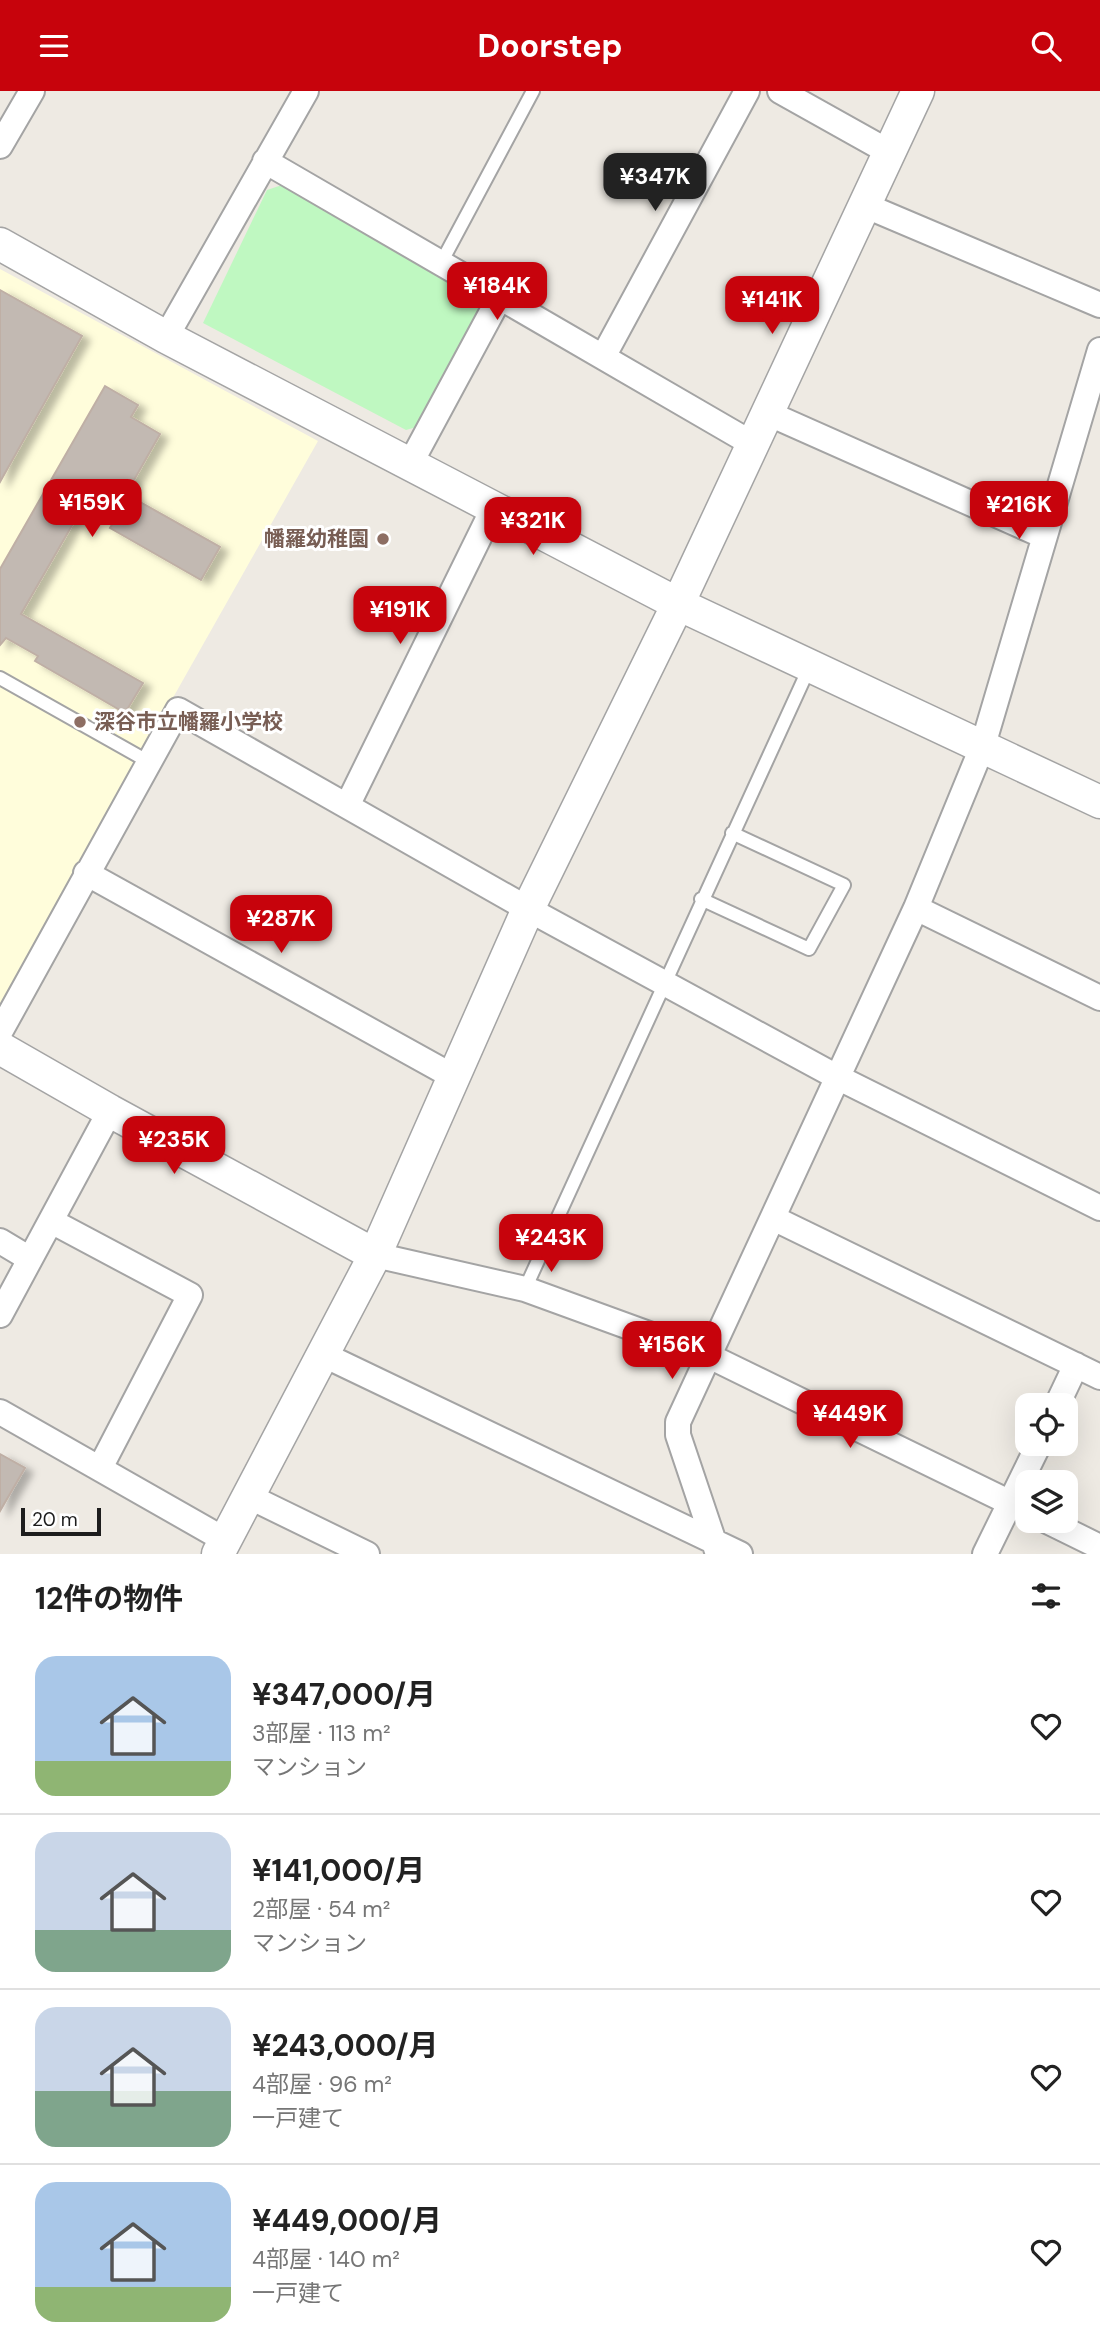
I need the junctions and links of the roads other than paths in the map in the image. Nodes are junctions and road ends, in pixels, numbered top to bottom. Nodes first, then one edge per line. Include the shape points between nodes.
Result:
1 (32, 91) edge
2 (306, 91) edge
3 (533, 91) edge
4 (747, 91) edge
5 (780, 91) edge
6 (918, 91) edge
7 (0, 146) edge
8 (889, 152) junction
9 (265, 161) junction
10 (864, 205) junction
11 (0, 244) edge
12 (441, 263) junction
13 (499, 297) junction
14 (1100, 305) edge
15 (166, 337) junction
16 (1100, 350) edge
17 (603, 357) junction
18 (765, 412) junction
19 (751, 443) junction
20 (410, 464) junction
21 (494, 507) junction
22 (1044, 536) junction
23 (678, 604) junction
24 (810, 665) junction
25 (0, 678) edge
26 (983, 745) junction
27 (149, 762) junction
28 (1100, 802) edge
29 (347, 806) junction
30 (732, 833) junction
31 (86, 873) junction
32 (701, 899) junction
33 (916, 908) junction
34 (528, 909) junction
35 (663, 983) junction
36 (1100, 998) edge
37 (0, 1032) edge
38 (0, 1048) edge
39 (454, 1077) junction
40 (837, 1077) junction
41 (110, 1111) junction
42 (1100, 1208) edge
43 (773, 1217) junction
44 (51, 1221) junction
45 (0, 1241) edge
46 (375, 1255) junction
47 (30, 1259) junction
48 (525, 1289) junction
49 (0, 1315) edge
50 (324, 1355) junction
51 (709, 1356) junction
52 (1076, 1365) junction
53 (1100, 1377) edge
54 (1063, 1393) edge
55 (0, 1412) edge
56 (100, 1468) junction
57 (248, 1496) junction
58 (1015, 1505) edge
59 (1015, 1513) edge
60 (1071, 1533) edge
61 (221, 1547) edge
62 (716, 1547) edge
63 (1100, 1547) edge
64 (367, 1554) edge
65 (740, 1554) edge
66 (985, 1554) edge

1 - 7 street
2 - 9 street
3 - 12 lane
4 - 17 street
5 - 8 street
6 - 8 street
8 - 10 street
9 - 12 street
9 - 15 street
10 - 14 street
10 - 18 street
11 - 15 street
12 - 13 street
13 - 17 street
13 - 20 street
15 - 20 street
16 - 22 street
17 - 19 street
18 - 19 street
18 - 22 street
19 - 23 street
20 - 21 street
21 - 23 street
21 - 29 street
22 - 26 street
23 - 24 street
23 - 34 street
24 - 26 street
24 - 30 lane
25 - 27 lane
26 - 28 street
26 - 33 street
27 - 29 street via 178,710
27 - 31 street
29 - 34 street
30 - 32 lane
30 - 32 lane via 844,885 809,949
31 - 37 street
31 - 39 street
32 - 35 lane
33 - 36 street
33 - 40 street
34 - 35 street
34 - 39 street
35 - 40 street
35 - 48 lane
38 - 41 street
39 - 46 street
40 - 42 street
40 - 43 street
41 - 44 street
41 - 46 street
43 - 51 street
43 - 52 street
44 - 47 street
44 - 56 street via 190,1295
45 - 47 street
46 - 48 street
46 - 50 street
47 - 49 street
48 - 51 street
50 - 57 street
50 - 62 street
51 - 58 street
51 - 62 street via 678,1422 678,1435
52 - 53 street
52 - 54 street
55 - 56 street
56 - 61 street
57 - 61 street
57 - 64 street
59 - 66 street
60 - 63 street
62 - 65 street

